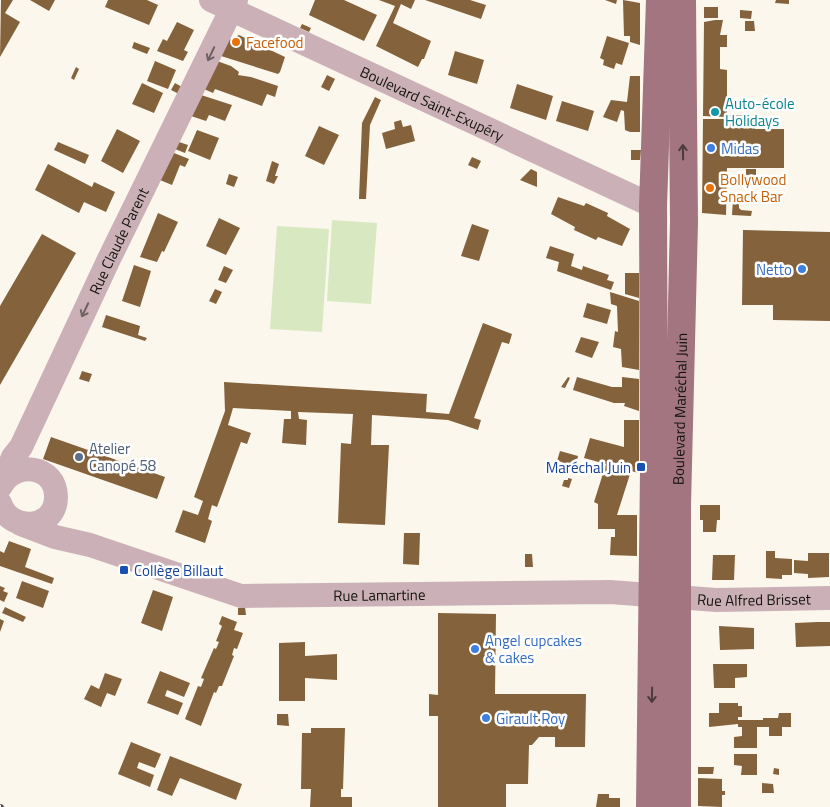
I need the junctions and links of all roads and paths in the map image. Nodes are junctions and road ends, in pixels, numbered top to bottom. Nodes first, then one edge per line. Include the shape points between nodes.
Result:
1 (660, 0) edge
2 (682, 0) edge
3 (226, 3) edge
4 (668, 199) junction
5 (666, 467) junction
6 (4, 501) edge
7 (52, 511) junction
8 (90, 545) junction
9 (665, 597) junction
10 (830, 598) edge
11 (650, 807) edge
12 (677, 807) edge

1 - 4 main road, Boulevard Maréchal Juin via 660,66
4 -> 2 main road, Boulevard Maréchal Juin
3 - 4 street, Boulevard Saint-Exupéry
3 -> 6 street, Rue Claude Parent via 21,447 13,456
4 - 5 main road, Boulevard Maréchal Juin
4 - 5 main road, Boulevard Maréchal Juin via 684,222
5 - 9 main road, Boulevard Maréchal Juin
6 - 7 street via 28,525 42,521
6 - 7 street via 9,476 30,468 50,480 55,491
6 - 8 street, Rue Lamartine via 55,537
7 - 8 street, Rue Lamartine via 63,525
8 - 9 street, Rue Lamartine via 241,596 610,592
9 - 10 street, Rue Alfred Brisset via 716,600
9 -> 11 main road, Boulevard Maréchal Juin
9 - 12 main road, Boulevard Maréchal Juin

